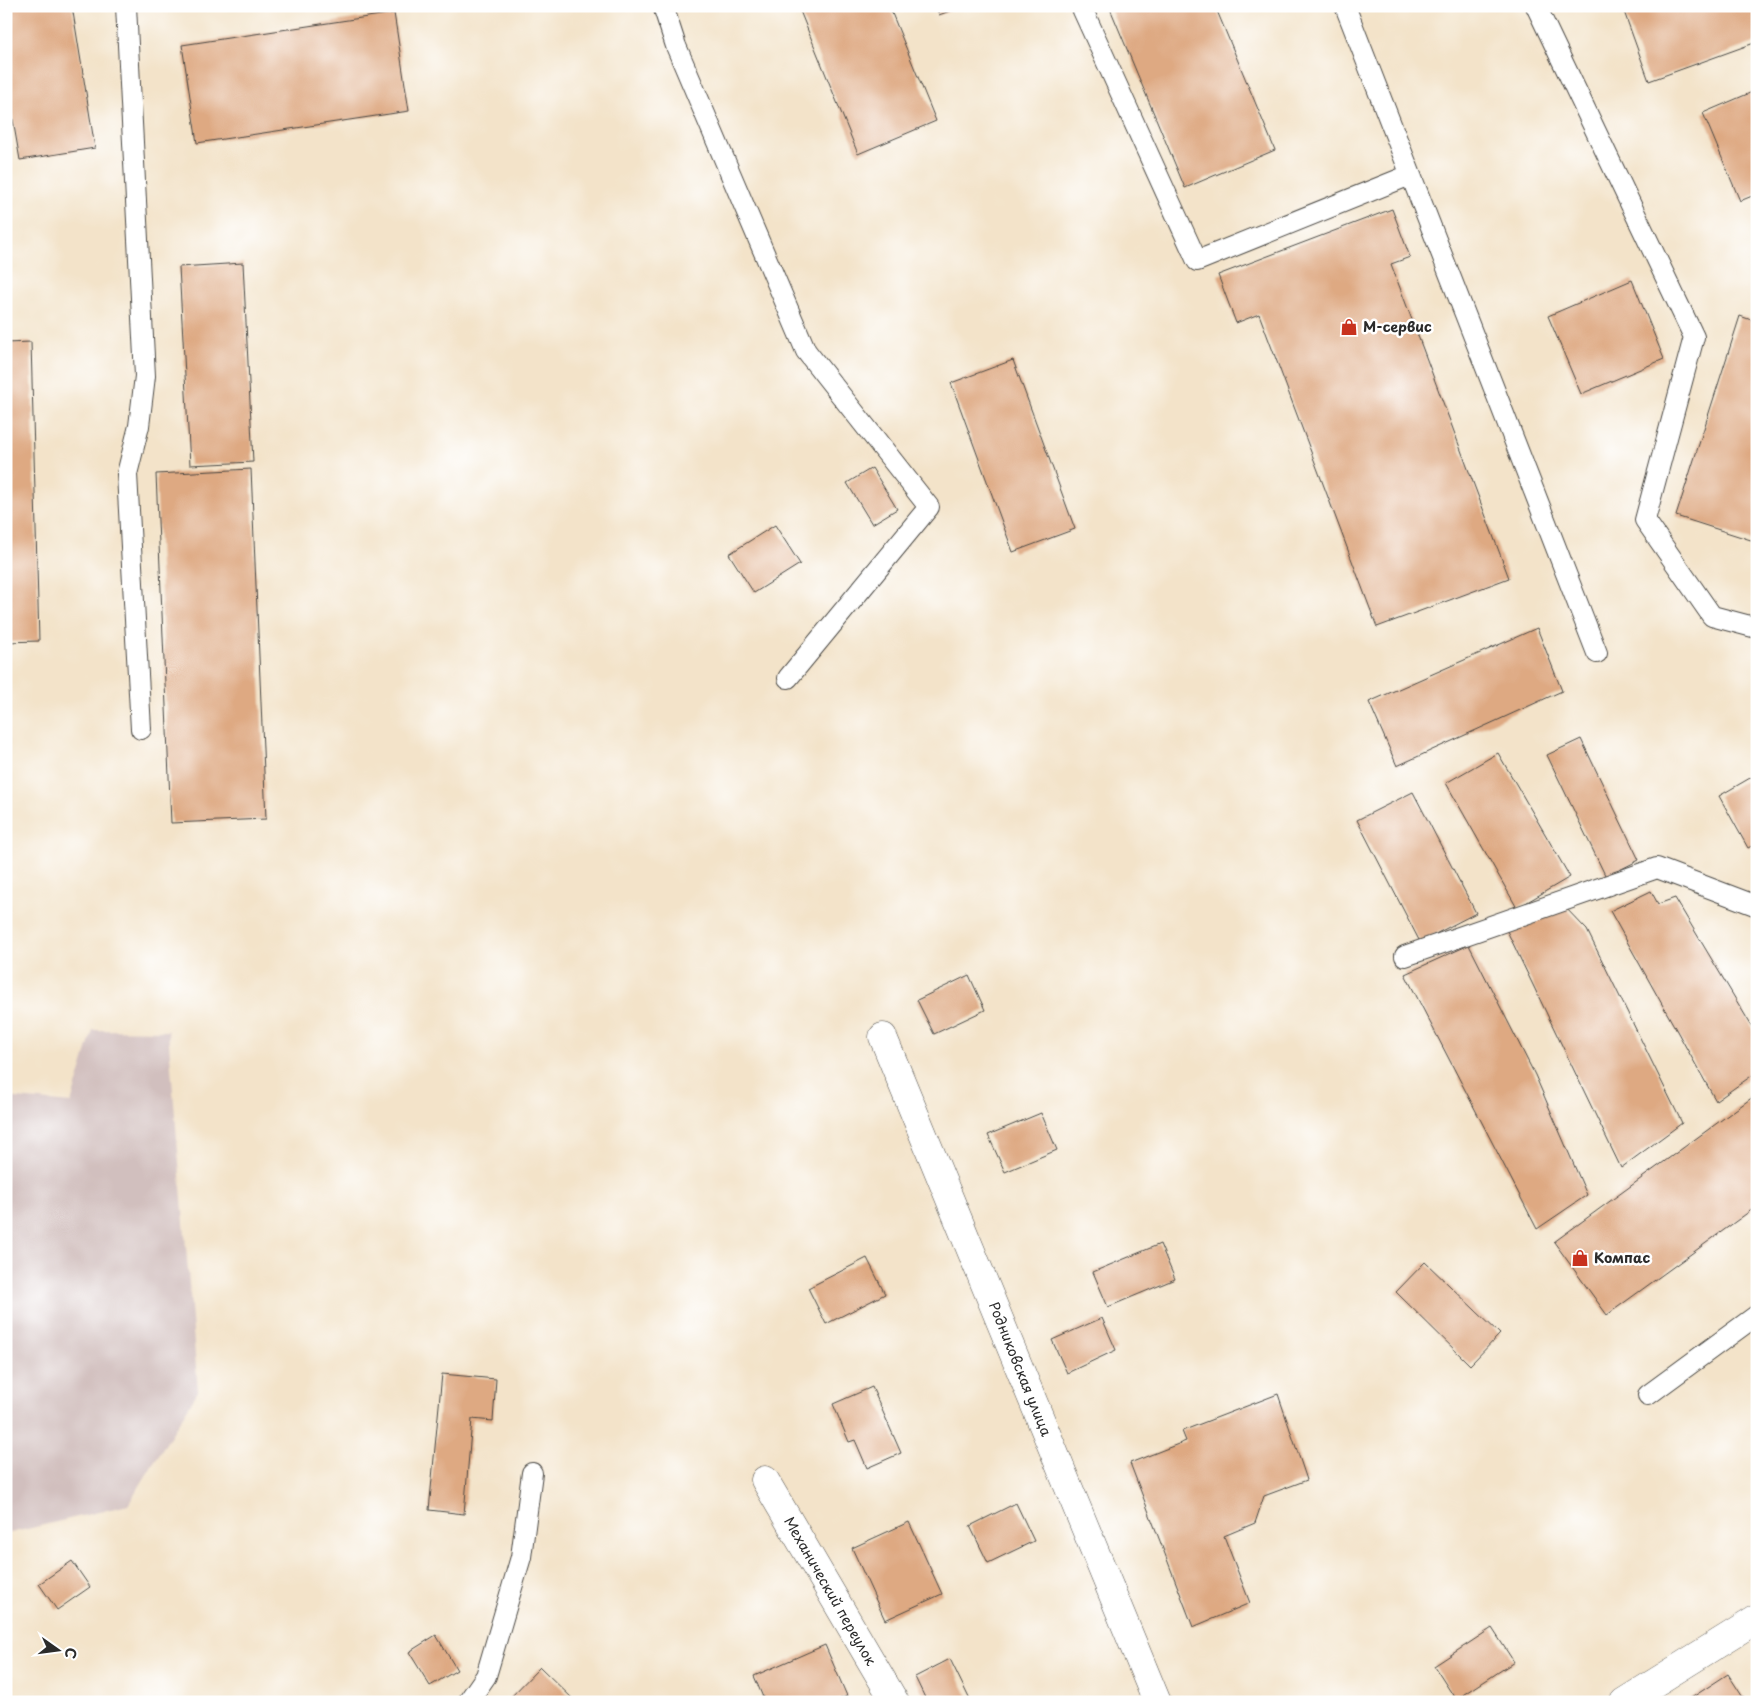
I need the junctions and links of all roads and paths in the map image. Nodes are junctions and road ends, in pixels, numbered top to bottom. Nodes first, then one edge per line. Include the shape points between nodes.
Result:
1 (126, 6) edge
2 (663, 6) edge
3 (1081, 6) edge
4 (1345, 6) edge
5 (1536, 6) edge
6 (1410, 175) junction
7 (1757, 628) edge
8 (1597, 653) dead end
9 (788, 678) dead end
10 (141, 729) dead end
11 (1757, 906) edge
12 (1405, 956) dead end
13 (882, 1037) dead end
14 (1757, 1315) edge
15 (1648, 1395) dead end
16 (532, 1473) dead end
17 (765, 1480) dead end
18 (1757, 1619) edge
19 (468, 1702) edge
20 (895, 1702) edge
21 (1157, 1702) edge
22 (1624, 1702) edge

1 - 10 lane via 146,376 139,426 127,474
2 - 9 lane via 676,46 806,351 929,506
3 - 6 lane via 1197,261
4 - 6 lane
5 - 7 lane via 1694,337 1645,520 1712,616
6 - 8 lane
11 - 12 lane via 1657,868
13 - 21 street, Родниковская улица
14 - 15 lane
16 - 19 lane via 522,1557 486,1676
17 - 20 street, Механический переулок
18 - 22 street

